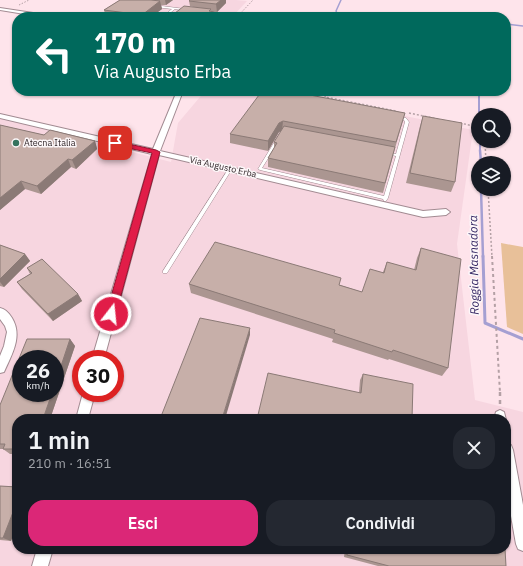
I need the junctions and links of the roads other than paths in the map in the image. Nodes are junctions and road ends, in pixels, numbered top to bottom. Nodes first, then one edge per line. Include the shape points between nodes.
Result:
1 (152, 6) edge
2 (0, 9) edge
3 (174, 9) junction
4 (188, 11) edge
5 (20, 12) edge
6 (170, 12) edge
7 (178, 96) edge
8 (390, 115) edge
9 (0, 116) edge
10 (278, 139) edge
11 (156, 152) junction
12 (383, 152) edge
13 (398, 155) junction
14 (230, 169) junction
15 (385, 201) junction
16 (446, 212) dead end
17 (165, 272) dead end
18 (0, 312) edge
19 (101, 350) edge
20 (0, 368) edge
21 (87, 402) edge
22 (83, 414) edge
23 (511, 478) edge
24 (523, 544) edge
25 (44, 554) edge
26 (40, 566) edge

1 - 3 lane
2 - 5 street
3 - 4 lane
3 - 6 lane
7 - 11 street
8 - 13 lane via 405,119 407,122
9 - 11 street, Via Augusto Erba
10 - 15 lane via 260,169
11 - 14 street, Via Augusto Erba
11 - 19 street
12 - 13 lane
13 - 15 lane
14 - 15 street, Via Augusto Erba
14 - 17 lane
15 - 16 street, Via Augusto Erba via 423,214
18 - 20 street via 10,322 12,333
21 - 22 street
23 - 24 street
25 - 26 street

